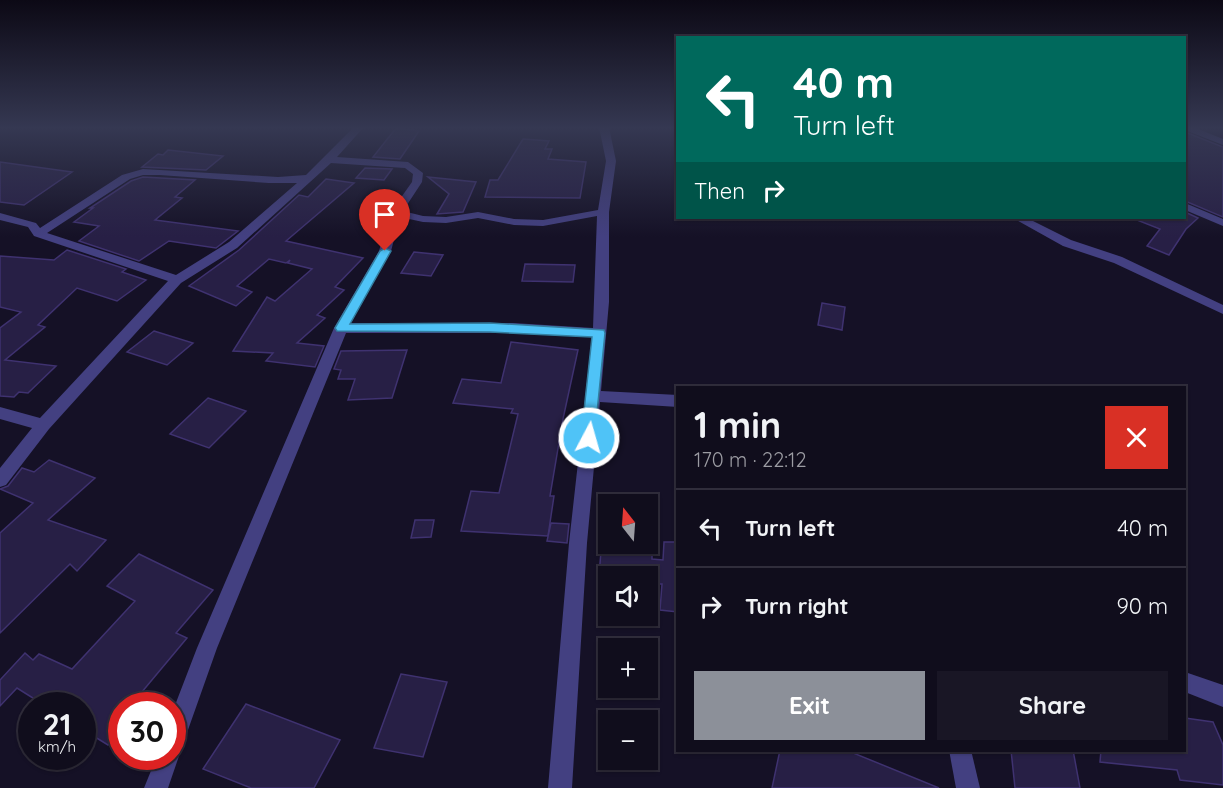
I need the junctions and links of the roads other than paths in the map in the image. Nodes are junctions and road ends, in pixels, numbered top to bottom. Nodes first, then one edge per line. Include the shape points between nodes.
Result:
1 (325, 164) edge
2 (389, 164) edge
3 (612, 164) edge
4 (309, 177) junction
5 (1186, 206) edge
6 (603, 212) junction
7 (396, 213) junction
8 (0, 216) edge
9 (1021, 219) edge
10 (1223, 223) edge
11 (38, 234) junction
12 (177, 280) junction
13 (1223, 310) edge
14 (341, 328) junction
15 (599, 333) junction
16 (593, 396) junction
17 (676, 401) edge
18 (0, 413) edge
19 (44, 425) junction
20 (0, 480) edge
21 (1186, 682) edge
22 (1223, 696) edge
23 (186, 706) edge
24 (960, 752) edge
25 (163, 770) edge
26 (156, 788) edge
27 (560, 788) edge
28 (968, 788) edge

1 - 4 street
2 - 7 street via 408,165 418,173 417,182
3 - 6 street
4 - 11 street via 279,182 154,169 140,171
4 - 12 street via 233,244
5 - 10 street
6 - 7 street via 543,223 478,215 423,219
6 - 15 street
7 - 14 street via 385,251
8 - 11 street via 32,225
9 - 13 street
11 - 12 street
12 - 19 street
14 - 15 street via 501,328
14 - 23 street
15 - 16 street
16 - 17 street
16 - 27 street
18 - 19 street
19 - 20 street
21 - 22 street
24 - 28 street
25 - 26 street

